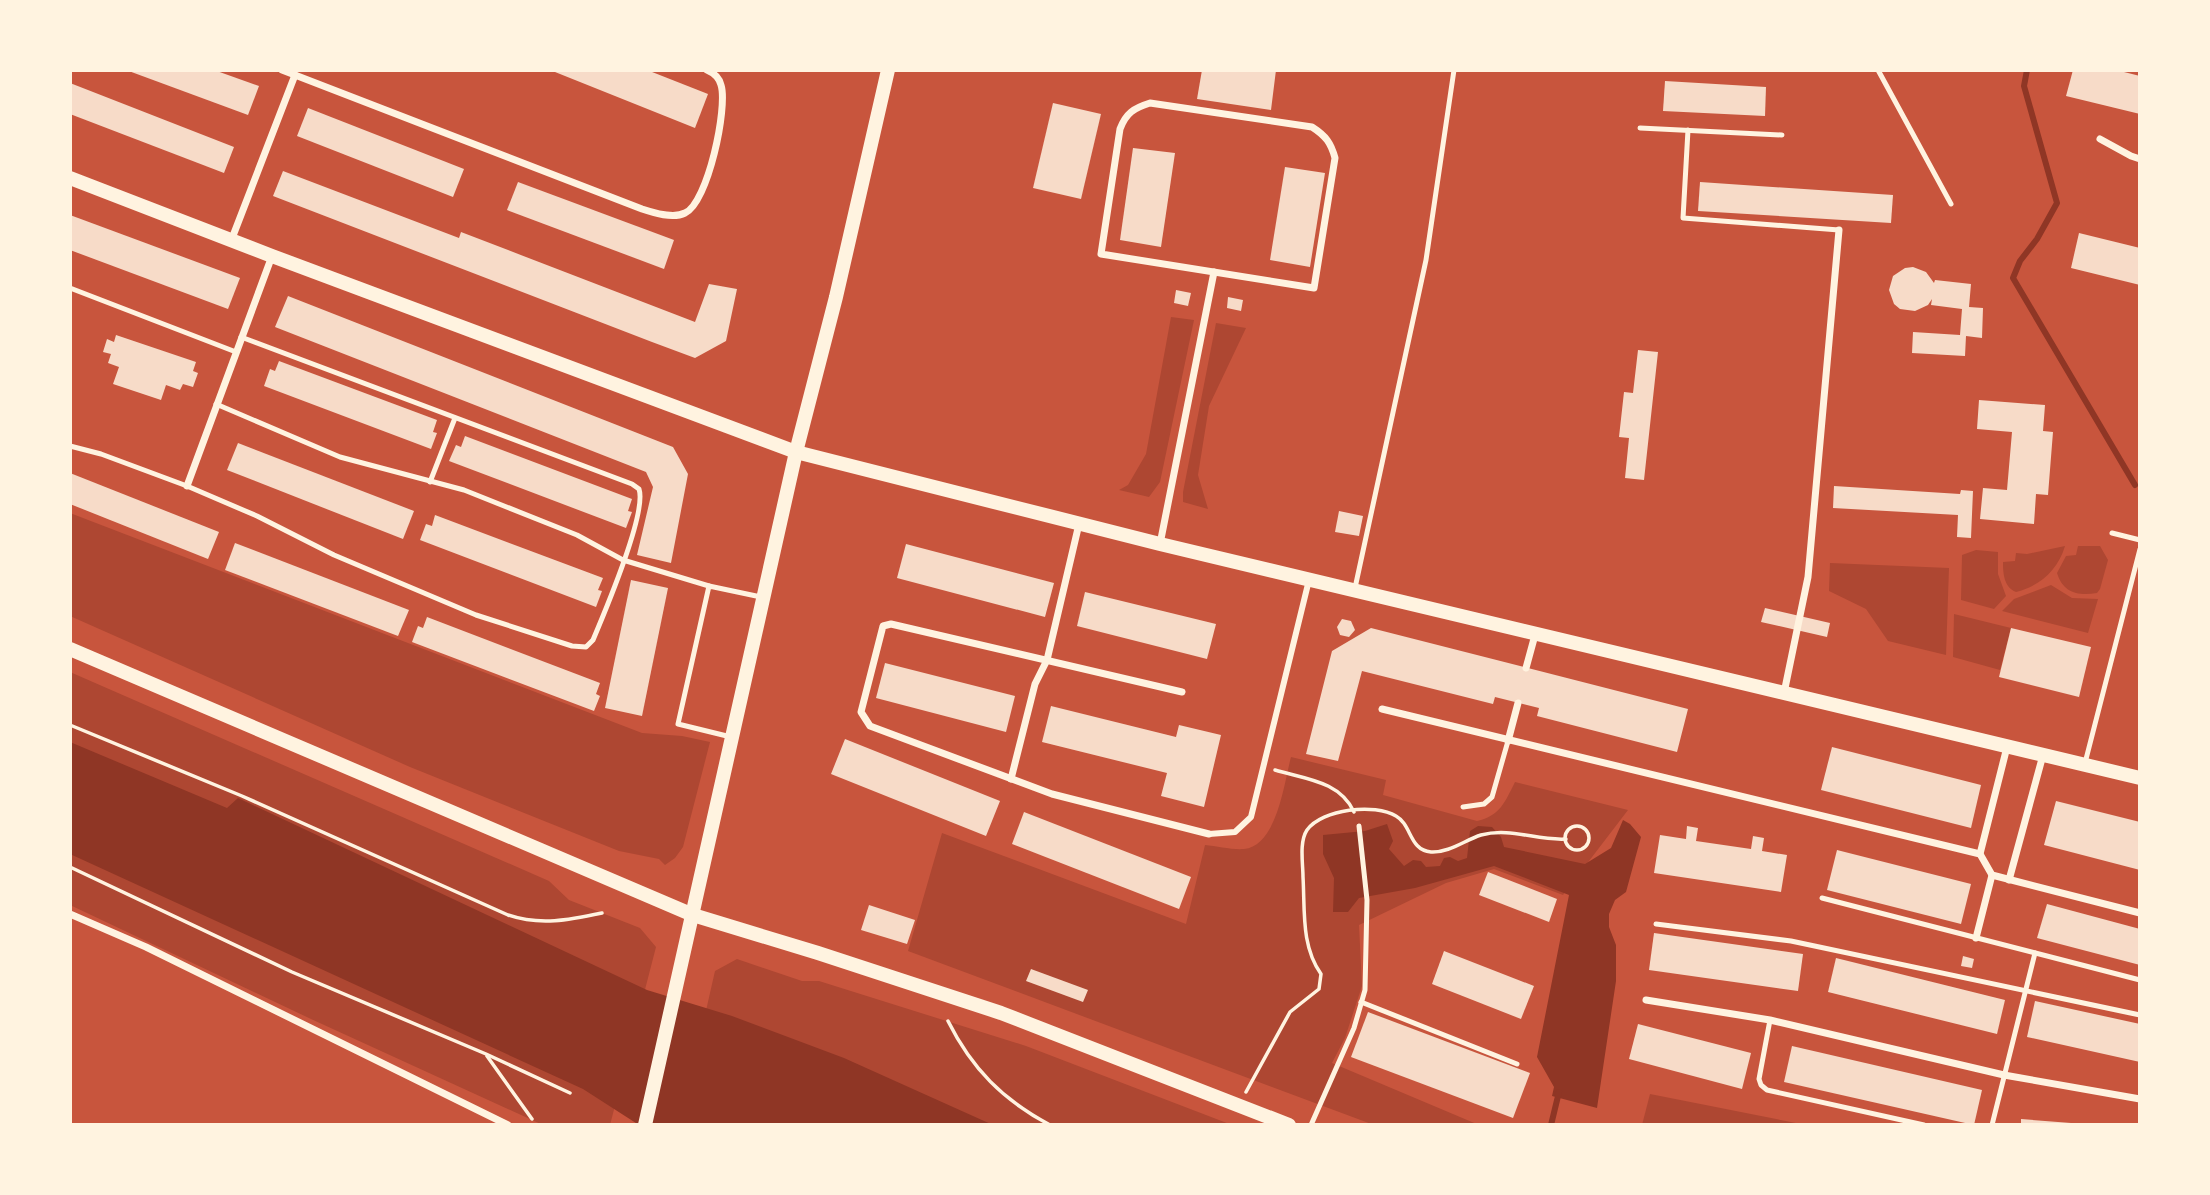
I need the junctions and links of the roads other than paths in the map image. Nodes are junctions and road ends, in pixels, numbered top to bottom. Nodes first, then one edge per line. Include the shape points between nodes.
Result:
1 (282, 70) edge
2 (707, 70) edge
3 (888, 70) edge
4 (1454, 70) edge
5 (1878, 70) edge
6 (295, 75) junction
7 (1640, 128) dead end
8 (1688, 130) junction
9 (1782, 135) dead end
10 (2100, 139) dead end
11 (2140, 159) edge
12 (70, 178) edge
13 (1951, 204) dead end
14 (1839, 230) joint
15 (231, 241) junction
16 (271, 256) junction
17 (1214, 272) junction
18 (70, 288) edge
19 (241, 337) junction
20 (236, 352) junction
21 (216, 404) junction
22 (455, 418) junction
23 (70, 446) edge
24 (796, 452) junction
25 (430, 482) junction
26 (187, 486) junction
27 (1079, 524) junction
28 (2112, 533) dead end
29 (2140, 540) edge
30 (1160, 544) junction
31 (2140, 549) edge
32 (623, 560) junction
33 (1309, 580) junction
34 (709, 586) junction
35 (1355, 591) junction
36 (764, 598) junction
37 (1535, 635) junction
38 (70, 649) edge
39 (1047, 660) junction
40 (1527, 668) dead end
41 (1182, 692) dead end
42 (1784, 692) junction
43 (1518, 703) dead end
44 (1382, 709) dead end
45 (733, 737) junction
46 (1508, 741) junction
47 (2007, 747) junction
48 (2043, 755) junction
49 (2084, 765) junction
50 (2140, 778) edge
51 (1011, 779) junction
52 (1464, 807) dead end
53 (1359, 826) road end
54 (1209, 834) joint
55 (1980, 854) junction
56 (1992, 875) junction
57 (2009, 880) junction
58 (1822, 898) dead end
59 (2140, 913) edge
60 (70, 914) edge
61 (693, 915) junction
62 (1656, 924) dead end
63 (1976, 938) junction
64 (2035, 953) junction
65 (2140, 980) edge
66 (2025, 991) junction
67 (1646, 1000) dead end
68 (1361, 1002) junction
69 (2140, 1015) edge
70 (1770, 1020) junction
71 (1517, 1064) dead end
72 (2004, 1075) junction
73 (2140, 1099) edge
74 (508, 1125) edge
75 (645, 1125) edge
76 (1289, 1125) edge
77 (1311, 1125) edge
78 (1924, 1125) edge
79 (1992, 1125) edge

1 - 6 street
2 - 6 street via 721,84 724,104 708,176 696,205 673,215 642,209
3 - 24 main road
4 - 35 lane via 1426,260
5 - 13 lane
6 - 15 street
7 - 8 lane
8 - 9 lane
8 - 14 lane via 1683,218
10 - 11 street
12 - 15 main road
14 - 42 street via 1808,577
15 - 16 main road
16 - 19 street
16 - 24 main road
17 - 17 street via 1314,288 1335,158 1331,144 1312,127 1164,104 1135,107 1120,129 1101,254
17 - 30 street
18 - 20 lane
19 - 20 street
19 - 22 lane
20 - 21 street
21 - 25 lane via 340,457
21 - 26 street
22 - 25 lane
22 - 32 lane via 639,489 640,502
23 - 26 lane
24 - 27 main road
24 - 36 main road
25 - 32 lane via 512,508
26 - 32 lane via 476,615 572,646 586,647 593,640
27 - 30 main road
27 - 39 street
28 - 29 lane
30 - 33 main road
31 - 49 lane
32 - 34 lane
33 - 35 main road
33 - 54 street via 1251,817 1235,832
34 - 36 lane
34 - 45 lane via 678,724
35 - 37 main road
36 - 45 main road
37 - 40 street
37 - 42 main road
38 - 61 main road
39 - 41 street
39 - 51 street via 1035,684
39 - 51 street via 891,624 883,626 861,712 870,726
42 - 47 main road
43 - 46 street
44 - 46 street
45 - 61 main road
46 - 52 lane via 1492,797 1484,804
46 - 55 street
47 - 48 main road
47 - 55 street
48 - 49 main road
48 - 57 street
49 - 50 main road
51 - 54 street
53 - 68 lane via 1367,900 1367,969
55 - 56 street
56 - 57 street
56 - 63 street
57 - 59 street
58 - 63 lane
60 - 74 street
61 - 75 main road
61 - 76 main road via 1002,1013
62 - 66 lane via 1791,941
63 - 64 lane
64 - 65 lane
64 - 66 lane
66 - 69 lane
66 - 72 lane
67 - 70 street
68 - 71 lane
68 - 77 lane
70 - 72 street
70 - 78 lane via 1759,1079 1767,1090
72 - 73 street
72 - 79 lane

